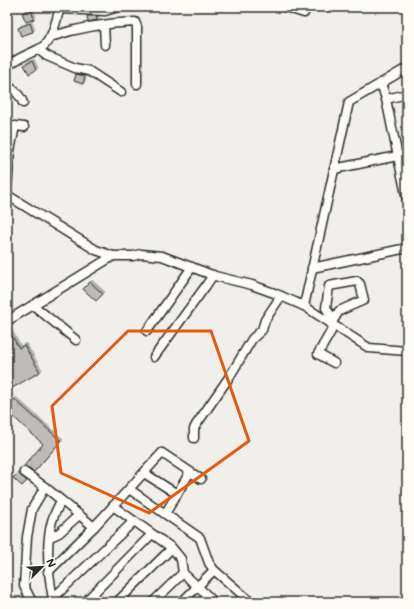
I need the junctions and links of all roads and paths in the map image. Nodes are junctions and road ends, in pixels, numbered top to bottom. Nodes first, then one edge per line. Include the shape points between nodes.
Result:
1 (118, 7) edge
2 (284, 7) edge
3 (60, 8) edge
4 (304, 13) dead end
5 (104, 25) junction
6 (50, 37) junction
7 (105, 45) dead end
8 (39, 50) junction
9 (7, 67) edge
10 (407, 68) edge
11 (382, 83) junction
12 (138, 84) dead end
13 (7, 85) edge
14 (121, 92) dead end
15 (407, 94) edge
16 (386, 99) junction
17 (23, 103) dead end
18 (24, 127) dead end
19 (407, 154) edge
20 (398, 156) junction
21 (334, 169) junction
22 (7, 189) edge
23 (7, 195) edge
24 (407, 200) edge
25 (407, 248) edge
26 (113, 256) junction
27 (192, 268) junction
28 (312, 268) junction
29 (213, 275) junction
30 (281, 296) junction
31 (33, 305) junction
32 (304, 306) junction
33 (7, 321) edge
34 (332, 323) junction
35 (147, 331) dead end
36 (76, 340) dead end
37 (407, 351) edge
38 (154, 357) dead end
39 (334, 363) dead end
40 (194, 438) dead end
41 (24, 472) dead end
42 (190, 472) junction
43 (144, 473) junction
44 (201, 479) dead end
45 (45, 487) junction
46 (129, 489) junction
47 (177, 494) junction
48 (61, 501) junction
49 (113, 506) junction
50 (165, 514) junction
51 (78, 515) junction
52 (134, 521) junction
53 (94, 527) junction
54 (152, 534) junction
55 (50, 537) junction
56 (172, 548) junction
57 (214, 570) junction
58 (48, 572) junction
59 (183, 573) junction
60 (198, 586) junction
61 (51, 600) edge
62 (32, 602) edge
63 (85, 602) edge
64 (117, 602) edge
65 (153, 602) edge
66 (182, 602) edge
67 (214, 602) edge
68 (251, 602) edge

1 - 3 street via 106,11
2 - 4 street
3 - 6 street
5 - 6 street via 72,30
5 - 7 street
5 - 12 street via 137,24
6 - 8 street
8 - 9 street
8 - 14 street via 75,68 89,71
10 - 11 street
11 - 16 street
11 - 21 street via 349,102
13 - 17 street
15 - 16 street
16 - 20 street
18 - 22 street via 15,126
19 - 20 street
20 - 21 street
20 - 24 street
21 - 28 street
23 - 26 street via 96,250
25 - 28 street
26 - 27 street via 162,256
26 - 31 street
27 - 29 street
27 - 35 street
28 - 32 street
29 - 30 street
29 - 38 street
30 - 32 street
30 - 40 street via 265,320 262,330 252,339 196,425
31 - 33 street
31 - 36 street
32 - 34 street
34 - 34 street via 326,308 329,286 357,281 364,300 339,311
34 - 37 street via 369,348
34 - 39 street via 318,354
41 - 45 street
42 - 43 street via 162,453
42 - 44 street
42 - 47 street
43 - 46 street
43 - 47 street
45 - 48 street
45 - 62 street via 32,509 27,537 24,586
46 - 49 street
46 - 50 street
47 - 50 street
48 - 51 street
48 - 55 street via 52,520
49 - 52 street
49 - 53 street
50 - 57 street via 200,538
51 - 53 street
51 - 55 street via 59,533
52 - 54 street
52 - 61 street
53 - 58 street
54 - 56 street
54 - 63 street
55 - 58 street
56 - 59 street via 181,559
56 - 64 street
57 - 60 street
57 - 68 street
58 - 61 street
59 - 60 street
59 - 65 street
60 - 66 street
60 - 67 street

